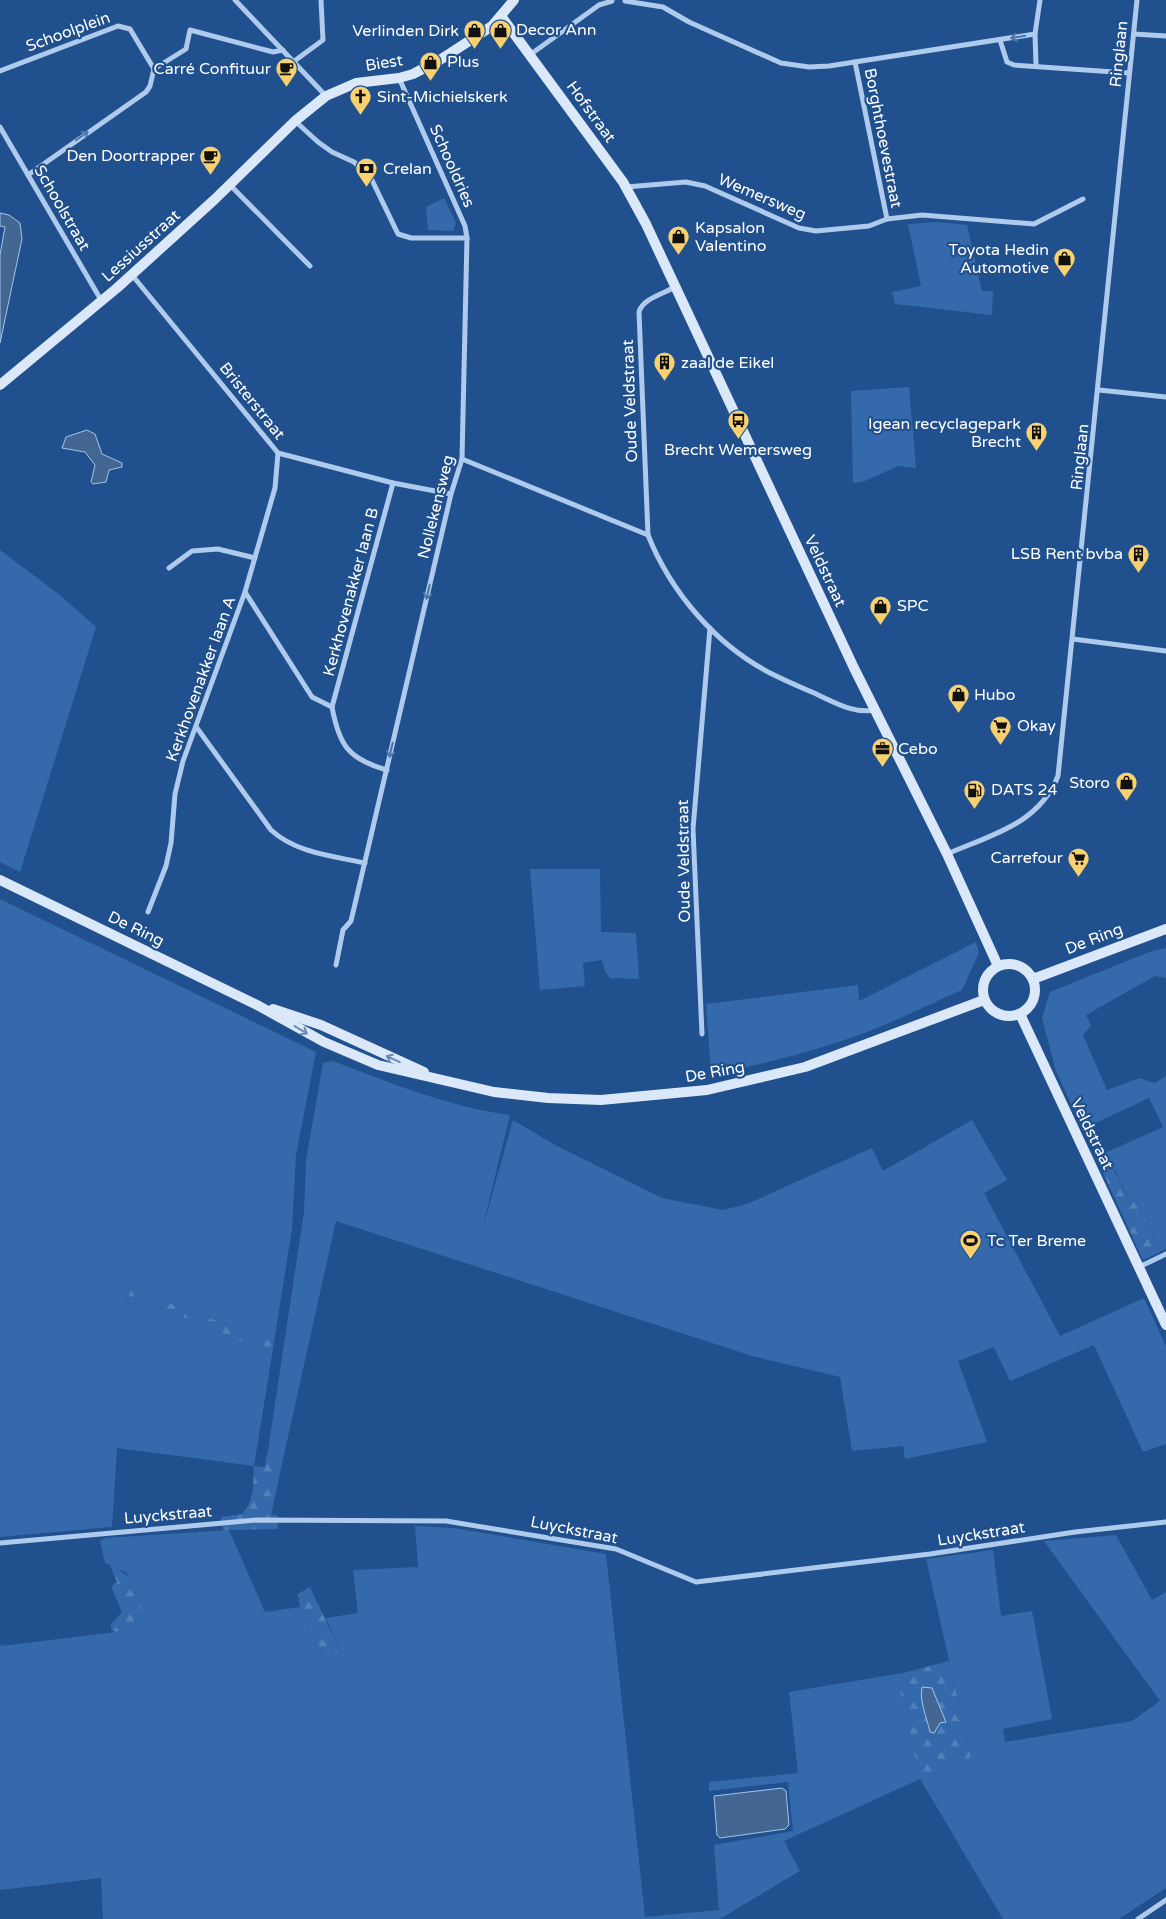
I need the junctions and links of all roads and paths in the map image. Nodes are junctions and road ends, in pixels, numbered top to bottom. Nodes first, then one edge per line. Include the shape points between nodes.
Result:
1 (235, 0) edge
2 (321, 0) edge
3 (514, 0) edge
4 (1040, 0) edge
5 (1137, 0) edge
6 (612, 1) edge
7 (625, 1) edge
8 (501, 16) junction
9 (1035, 34) junction
10 (1134, 34) junction
11 (1166, 36) edge
12 (1000, 40) junction
13 (283, 50) junction
14 (531, 54) junction
15 (293, 62) junction
16 (855, 62) junction
17 (1036, 65) junction
18 (154, 68) junction
19 (0, 71) edge
20 (1129, 73) junction
21 (399, 78) junction
22 (326, 96) junction
23 (295, 121) junction
24 (0, 127) edge
25 (28, 174) junction
26 (230, 185) junction
27 (626, 187) junction
28 (1083, 199) dead end
29 (886, 219) junction
30 (467, 238) junction
31 (310, 266) dead end
32 (132, 274) junction
33 (676, 287) junction
34 (102, 301) junction
35 (0, 385) edge
36 (1099, 390) junction
37 (1166, 397) edge
38 (278, 453) junction
39 (462, 459) junction
40 (393, 483) junction
41 (451, 494) junction
42 (648, 535) junction
43 (255, 558) junction
44 (169, 568) dead end
45 (245, 592) junction
46 (710, 628) junction
47 (1073, 639) junction
48 (1166, 651) edge
49 (332, 707) junction
50 (875, 710) junction
51 (197, 728) junction
52 (387, 770) junction
53 (947, 854) junction
54 (364, 863) junction
55 (0, 880) edge
56 (148, 912) dead end
57 (1166, 929) edge
58 (336, 966) dead end
59 (998, 966) junction
60 (1033, 979) junction
61 (984, 1000) junction
62 (1020, 1014) junction
63 (702, 1034) dead end
64 (1166, 1254) edge
65 (1139, 1267) junction
66 (1166, 1325) edge
67 (1166, 1522) edge
68 (0, 1543) edge
69 (1166, 1900) edge
70 (1138, 1919) edge

1 - 13 street
2 - 15 street via 323,40
3 - 8 main road, Biest
4 - 9 street
5 - 10 street, Ringlaan
6 - 14 street via 599,5
7 - 16 street, Borghthoevestraat via 663,7 781,63 809,67
8 - 14 main road, Hofstraat
8 - 21 main road, Biest via 442,58
9 -> 12 street, Borghthoevestraat
9 - 17 street
10 - 11 street
10 - 20 street, Ringlaan
12 - 16 street, Borghthoevestraat
12 - 17 street via 1007,62
13 - 15 street
13 - 18 street via 273,52 190,30 186,49
14 - 27 main road, Hofstraat
15 - 22 street
16 - 29 street, Borghthoevestraat
17 - 20 street
18 - 19 street, Schoolplein via 130,29 118,26
25 -> 18 street via 146,92
20 - 36 street, Ringlaan
21 - 22 main road, Biest via 368,80
21 - 30 street, Schooldries via 465,226
22 - 23 main road, Biest
23 - 26 main road, Lessiusstraat
23 - 30 street via 318,142 354,162 370,176 398,234 411,238
24 - 25 street, Schoolstraat
25 - 34 street, Schoolstraat
26 - 31 street
26 - 32 main road, Lessiusstraat
27 - 29 street, Wemersweg via 686,182 705,186 799,228 816,231 869,226
27 - 33 main road, Veldstraat
28 - 29 street, Wemersweg via 1034,224 922,215
30 - 39 street, Nollekensweg
32 - 34 main road, Lessiusstraat
32 - 38 street, Bristerstraat
33 - 42 street, Oude Veldstraat via 646,302 639,312
33 - 50 main road, Veldstraat
34 - 35 main road, Lessiusstraat
36 - 37 street
36 - 47 street, Ringlaan
38 - 40 street, Bristerstraat
38 - 43 street, Kerkhovenakker laan A via 275,488
39 - 41 street, Nollekensweg
39 - 42 street
40 - 41 street, Bristerstraat
40 - 49 street, Kerkhovenakker laan B
41 -> 52 street, Nollekensweg
42 - 46 street, Oude Veldstraat via 678,593
43 - 44 street via 218,549 192,551
43 - 45 street, Kerkhovenakker laan A
45 - 49 street via 312,697
45 - 51 street, Kerkhovenakker laan A
46 - 50 street, Oude Veldstraat via 771,674 857,712
46 - 63 street, Oude Veldstraat via 693,829
47 - 48 street
47 - 53 street, Ringlaan via 1058,776 1052,791 1027,818
49 - 52 street via 336,731 344,746 367,765
50 - 53 main road, Veldstraat
51 - 54 street via 271,830 283,841
51 - 56 street, Kerkhovenakker laan A via 183,761 175,794 166,866
52 - 54 street, Nollekensweg
53 - 59 main road, Veldstraat
54 - 58 street, Nollekensweg via 351,921 343,930
55 - 61 main road, De Ring via 259,1006 318,1039 378,1065 494,1092 601,1100 707,1090 805,1067
57 - 60 main road, De Ring
59 - 60 main road via 1014,964 1022,967
59 - 61 main road via 986,977
60 - 62 main road via 1035,994
61 - 62 main road via 996,1013 1004,1016
62 - 65 main road, Veldstraat
64 - 65 street
65 - 66 main road, Veldstraat
67 - 68 street, Luyckstraat via 696,1582 616,1548 446,1520 257,1520
69 - 70 street

